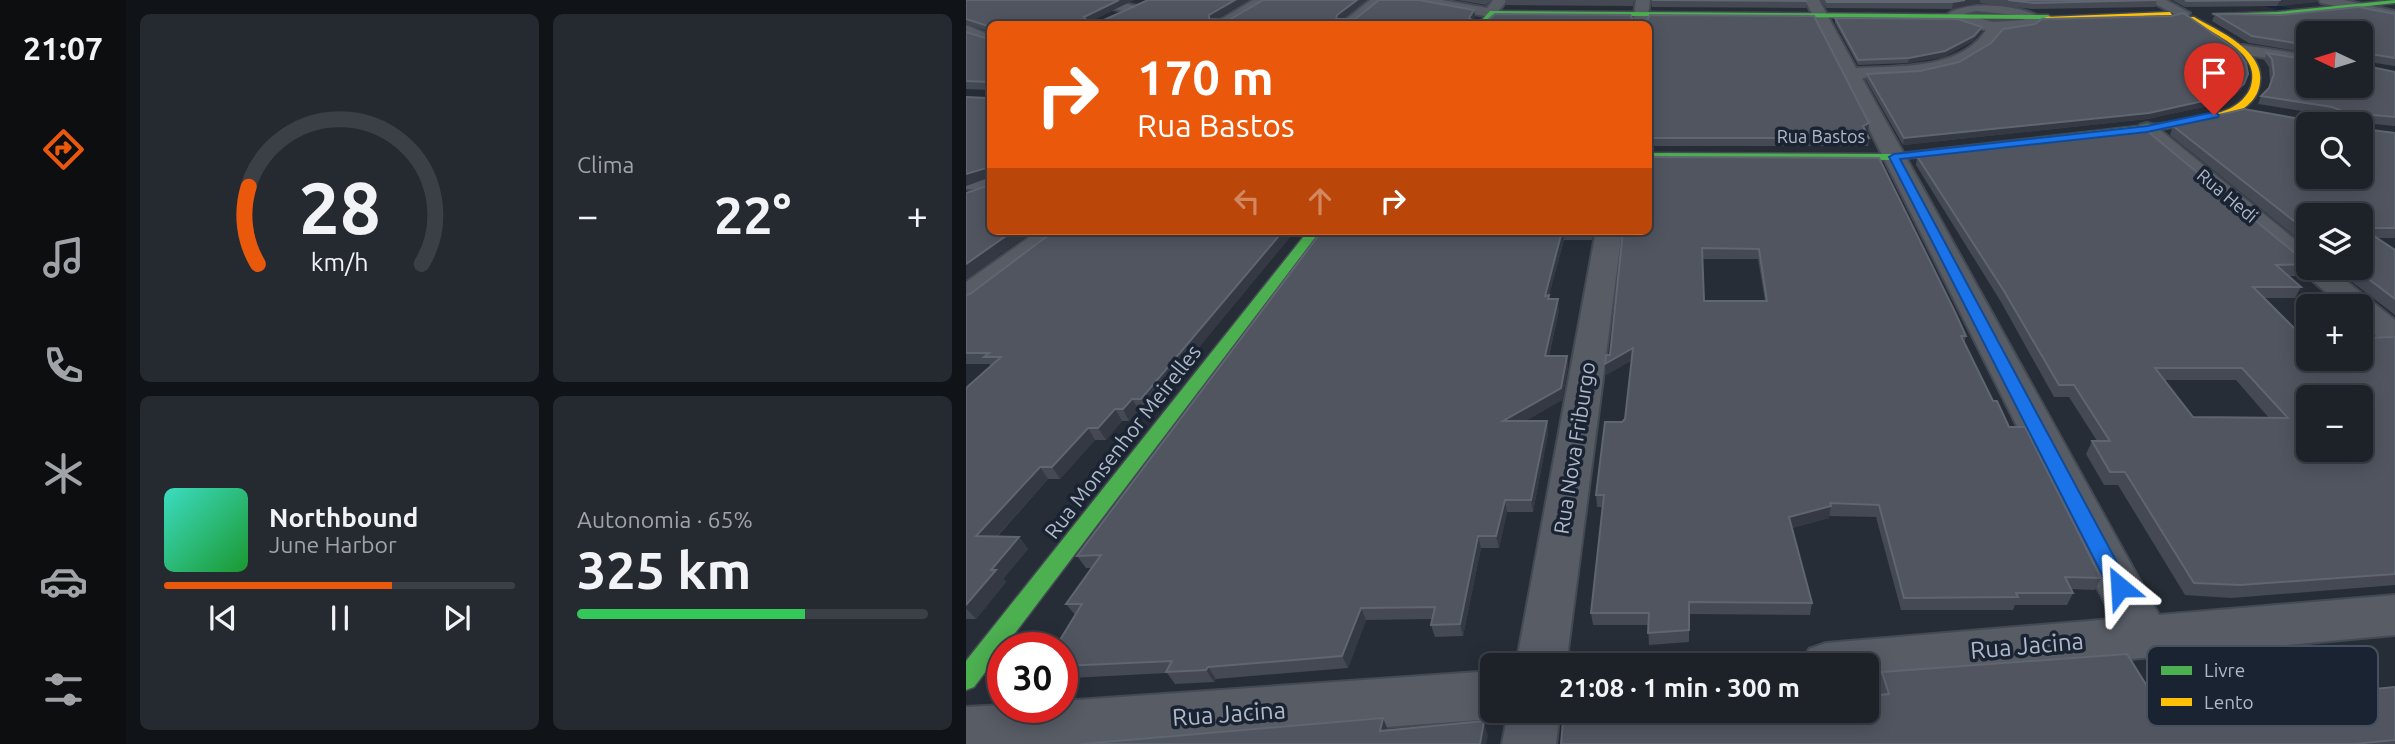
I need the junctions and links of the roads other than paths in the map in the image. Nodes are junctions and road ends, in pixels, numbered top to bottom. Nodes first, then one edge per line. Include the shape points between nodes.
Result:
1 (1090, 0) edge
2 (1263, 0) edge
3 (1378, 0) edge
4 (1421, 0) edge
5 (2326, 0) edge
6 (2395, 1) edge
7 (2356, 6) junction
8 (1816, 8) edge
9 (1956, 8) edge
10 (1490, 13) edge
11 (1641, 13) edge
12 (2180, 13) edge
13 (2235, 15) junction
14 (2395, 15) edge
15 (2032, 16) junction
16 (2128, 16) junction
17 (1108, 19) edge
18 (1225, 21) edge
19 (1351, 21) edge
20 (1996, 26) junction
21 (966, 29) edge
22 (987, 39) edge
23 (987, 40) edge
24 (966, 41) edge
25 (2242, 50) junction
26 (2296, 58) edge
27 (1850, 73) junction
28 (2236, 109) junction
29 (2262, 113) edge
30 (2147, 129) junction
31 (1652, 156) edge
32 (1894, 157) junction
33 (966, 182) edge
34 (987, 184) edge
35 (987, 186) edge
36 (966, 196) edge
37 (1050, 235) edge
38 (1311, 235) edge
39 (1608, 235) edge
40 (2296, 254) edge
41 (2327, 280) edge
42 (2344, 294) edge
43 (966, 296) edge
44 (2373, 318) edge
45 (2395, 336) edge
46 (2395, 615) edge
47 (2145, 635) junction
48 (1543, 653) edge
49 (1879, 660) edge
50 (966, 679) edge
51 (1480, 696) edge
52 (1532, 723) edge
53 (966, 733) edge
54 (1529, 744) edge

1 - 17 street via 1137,6
2 - 18 street
3 - 19 street
4 - 10 street
5 - 7 street
6 - 7 street
7 - 13 street
7 - 14 street
8 - 9 street
8 - 11 street
8 - 27 street
9 - 15 street
9 - 15 street via 1955,14 1976,7
9 - 20 street via 1971,22
10 - 11 street
12 - 13 street
12 - 13 street
12 - 16 street
12 - 16 street
12 - 25 street
15 - 16 street
15 - 20 street via 2035,20 2028,24
20 - 27 street via 1986,44 1957,61
21 - 22 street
23 - 24 street
25 - 26 street
25 - 28 street via 2256,66 2258,82 2252,95
27 - 32 street
28 - 29 street
28 - 30 street, Rua Bastos
30 - 32 street, Rua Bastos
30 - 40 street, Rua Hedi
31 - 32 street, Rua Bastos
32 - 47 street
33 - 34 street
35 - 36 street
37 - 43 street
38 - 50 street, Rua Monsenhor Meirelles
39 - 48 street, Rua Nova Friburgo
41 - 42 street
44 - 45 street
46 - 47 street, Rua Jacina
47 - 49 street, Rua Jacina
51 - 53 street, Rua Jacina
52 - 54 street

